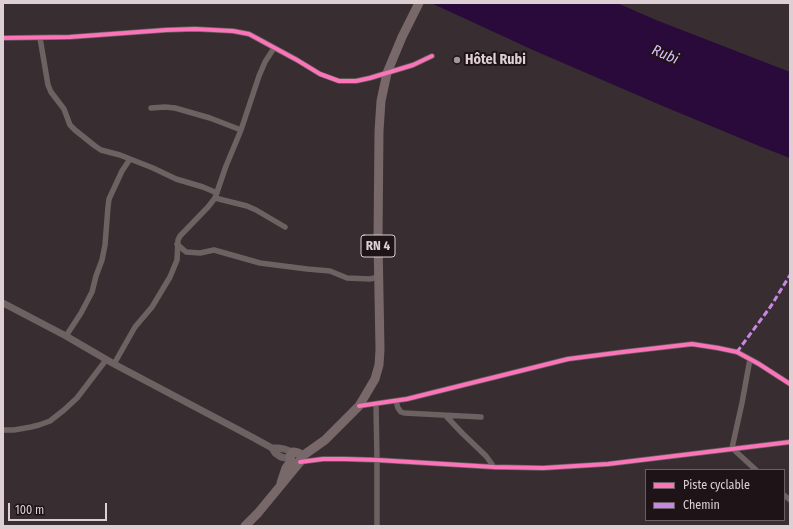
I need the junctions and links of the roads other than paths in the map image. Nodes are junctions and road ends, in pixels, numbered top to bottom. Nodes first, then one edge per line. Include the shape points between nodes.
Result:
1 (417, 6) edge
2 (3, 38) edge
3 (40, 38) junction
4 (274, 48) junction
5 (432, 56) dead end
6 (387, 73) junction
7 (151, 108) dead end
8 (241, 130) junction
9 (130, 160) junction
10 (216, 195) junction
11 (285, 227) dead end
12 (177, 244) junction
13 (186, 252) junction
14 (176, 260) junction
15 (379, 277) junction
16 (3, 303) edge
17 (66, 336) junction
18 (750, 359) junction
19 (106, 360) junction
20 (114, 364) junction
21 (790, 384) edge
22 (396, 401) junction
23 (376, 404) junction
24 (360, 406) junction
25 (446, 416) junction
26 (481, 417) dead end
27 (3, 430) edge
28 (790, 442) edge
29 (732, 448) junction
30 (295, 459) junction
31 (377, 460) junction
32 (494, 467) junction
33 (755, 469) edge
34 (245, 526) edge
35 (377, 526) edge

1 - 6 highway, RN 4
2 - 3 street
3 - 4 street via 166,30 224,30 249,34
3 - 9 street via 48,85 64,109 72,128 101,150
4 - 6 street via 320,74 339,81 356,81
4 - 8 street via 259,76
5 - 6 street
6 - 15 highway, RN 4 via 381,101 379,131
7 - 8 street via 175,108
8 - 10 street
9 - 10 street via 203,187
9 - 17 street via 109,199 105,245 92,292
10 - 11 street via 256,210
10 - 12 street via 180,236
12 - 13 street
12 - 14 street
13 - 14 street
13 - 15 street via 214,250 260,263 334,272 347,278
14 - 20 street via 164,288 135,327
15 - 24 highway, RN 4 via 379,365 375,379
16 - 17 street
17 - 19 street
18 - 21 street
18 - 22 street via 737,352 697,344 680,344 568,360
18 - 29 street
19 - 20 street
19 - 27 street via 77,398 50,420 30,427
20 - 30 street via 272,448 284,449
22 - 23 street
22 - 25 street via 400,412
23 - 24 street
23 - 31 street
24 - 30 highway, RN 4 via 325,440
25 - 26 street
25 - 32 street
28 - 29 street
29 - 32 street via 608,464 543,468
29 - 33 street
30 - 31 street
30 - 34 highway, RN 4 via 286,468 280,486
31 - 32 street
31 - 35 street

